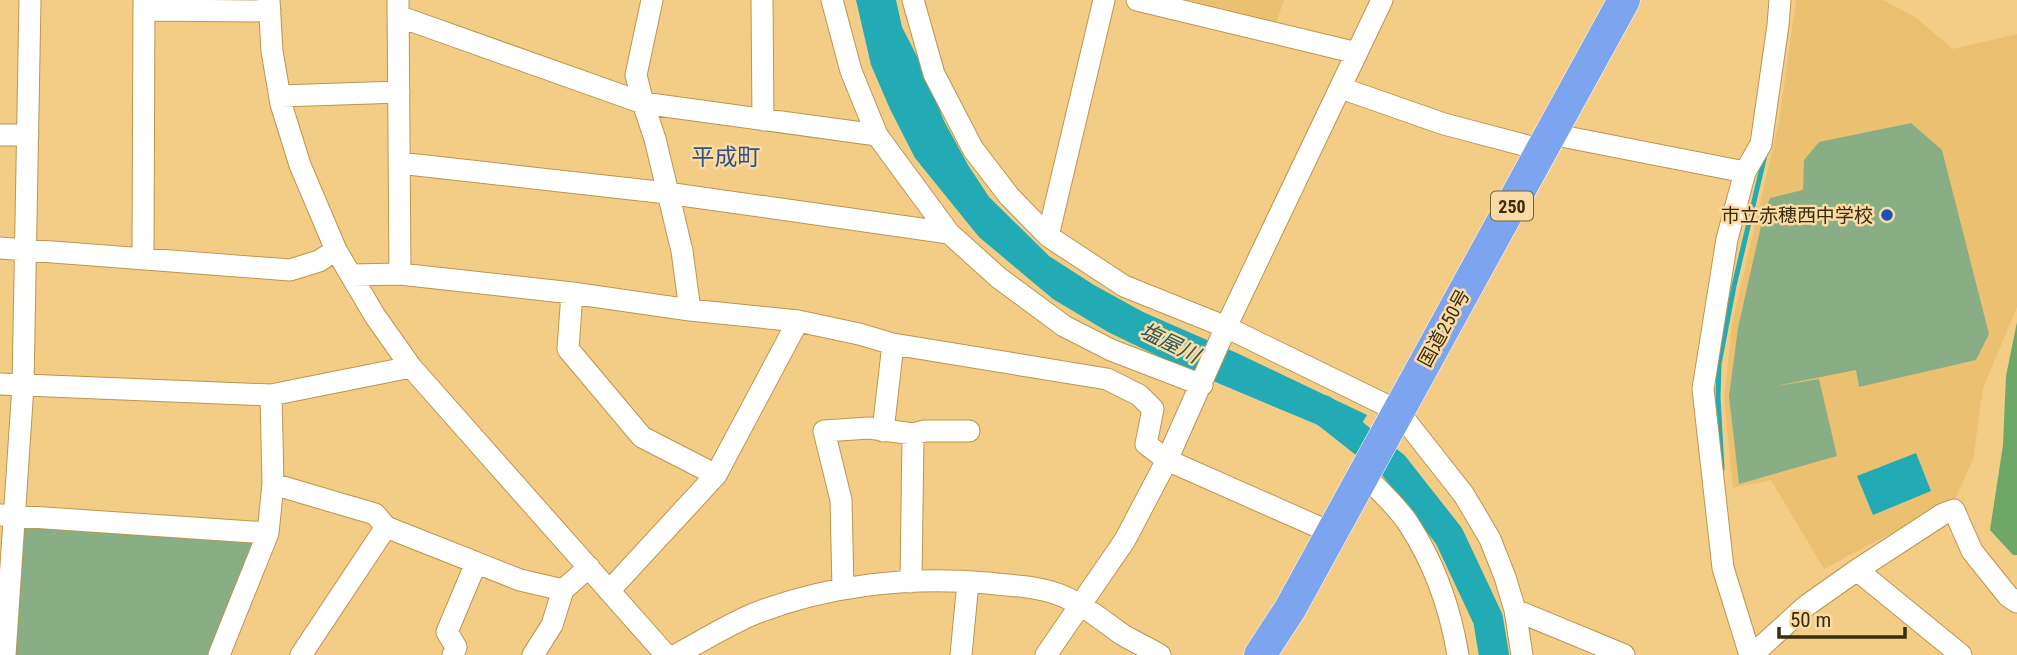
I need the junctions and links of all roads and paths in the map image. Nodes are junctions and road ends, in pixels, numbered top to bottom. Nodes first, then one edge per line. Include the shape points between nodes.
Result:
1 (30, 0) edge
2 (652, 0) edge
3 (762, 0) edge
4 (832, 0) edge
5 (913, 0) edge
6 (1104, 0) edge
7 (1137, 0) edge
8 (1382, 0) edge
9 (1625, 0) edge
10 (1780, 0) edge
11 (144, 5) edge
12 (270, 5) edge
13 (398, 8) edge
14 (1357, 53) junction
15 (1340, 88) junction
16 (399, 92) junction
17 (280, 96) junction
18 (643, 103) junction
19 (763, 120) junction
20 (0, 135) edge
21 (28, 135) junction
22 (877, 135) junction
23 (1547, 142) junction
24 (399, 163) junction
25 (1745, 172) junction
26 (667, 193) junction
27 (949, 233) junction
28 (1048, 236) junction
29 (0, 248) edge
30 (26, 250) junction
31 (336, 250) junction
32 (143, 259) junction
33 (400, 274) junction
34 (351, 275) junction
35 (572, 293) junction
36 (690, 310) junction
37 (798, 321) junction
38 (1226, 327) junction
39 (893, 344) junction
40 (411, 367) junction
41 (0, 384) edge
42 (1202, 385) junction
43 (23, 386) junction
44 (271, 395) junction
45 (1398, 411) junction
46 (883, 431) junction
47 (969, 431) dead end
48 (913, 434) junction
49 (1167, 460) junction
50 (716, 475) junction
51 (1364, 475) junction
52 (273, 484) junction
53 (7, 515) edge
54 (386, 527) junction
55 (268, 533) junction
56 (1332, 533) junction
57 (475, 563) junction
58 (590, 567) junction
59 (1857, 570) junction
60 (911, 582) junction
61 (968, 582) junction
62 (843, 588) junction
63 (563, 590) junction
64 (610, 591) junction
65 (2017, 602) edge
66 (1081, 605) junction
67 (1514, 610) junction
68 (3, 629) edge
69 (5, 655) edge
70 (219, 655) edge
71 (301, 655) edge
72 (453, 655) edge
73 (533, 655) edge
74 (666, 655) edge
75 (676, 655) edge
76 (961, 655) edge
77 (1046, 655) edge
78 (1160, 655) edge
79 (1260, 655) edge
80 (1458, 655) edge
81 (1522, 655) edge
82 (1624, 655) edge
83 (1751, 655) edge
84 (1961, 655) edge

1 - 21 street
2 - 18 street via 636,75
3 - 19 street
4 - 22 street via 850,71
5 - 28 street via 934,74 973,149
6 - 28 street
7 - 14 street
8 - 14 street
9 - 23 highway, 国道250号 / 250
10 - 25 street via 1761,144
11 - 12 street
11 - 32 street
12 - 17 street
13 - 16 street
13 - 18 street
14 - 15 street
15 - 23 street via 1444,124
15 - 38 street
16 - 17 street
16 - 24 street
17 - 31 street via 299,164
18 - 19 street
18 - 26 street
19 - 22 street
20 - 21 street
21 - 30 street
22 - 27 street
23 - 25 street
23 - 45 highway, 国道250号 / 250
24 - 26 street
24 - 33 street
25 - 83 street via 1727,239 1703,389 1723,568
26 - 27 street
26 - 36 street via 682,251
27 - 42 street via 1064,327
28 - 38 street via 1124,286
29 - 30 street
30 - 32 street
30 - 43 street
31 - 32 street via 290,270
31 - 34 street
33 - 34 street
33 - 35 street
34 - 40 street
35 - 36 street
35 - 50 street via 568,349 642,437
36 - 37 street
37 - 39 street
37 - 50 street
38 - 42 street
38 - 45 street
39 - 46 street
39 - 49 street via 1107,379 1139,395 1153,409 1146,444
40 - 44 street
40 - 58 street
41 - 43 street
42 - 49 street
43 - 44 street
43 - 53 street
44 - 52 street
45 - 51 highway, 国道250号 / 250
45 - 67 street via 1464,495 1490,539
46 - 48 street
46 - 62 street via 824,431 841,500
47 - 48 street
48 - 60 street
49 - 56 street
49 - 66 street via 1125,540
50 - 64 street
51 - 56 highway, 国道250号 / 250
51 - 80 street via 1418,540 1441,585
52 - 54 street via 375,514
52 - 55 street
53 - 55 street
53 - 68 street
54 - 57 street
54 - 71 street
55 - 70 street
56 - 79 highway, 国道250号 / 250
57 - 63 street
57 - 72 street via 447,632 456,647
58 - 63 street
58 - 64 street
59 - 65 street via 1954,510 1972,551
59 - 83 street via 1806,606
59 - 84 street
60 - 61 street
60 - 62 street
61 - 66 street via 1046,590
61 - 76 street
62 - 75 street via 755,614
63 - 73 street via 552,625
64 - 74 street
66 - 77 street
66 - 78 street
67 - 81 street
67 - 82 street
68 - 69 street

